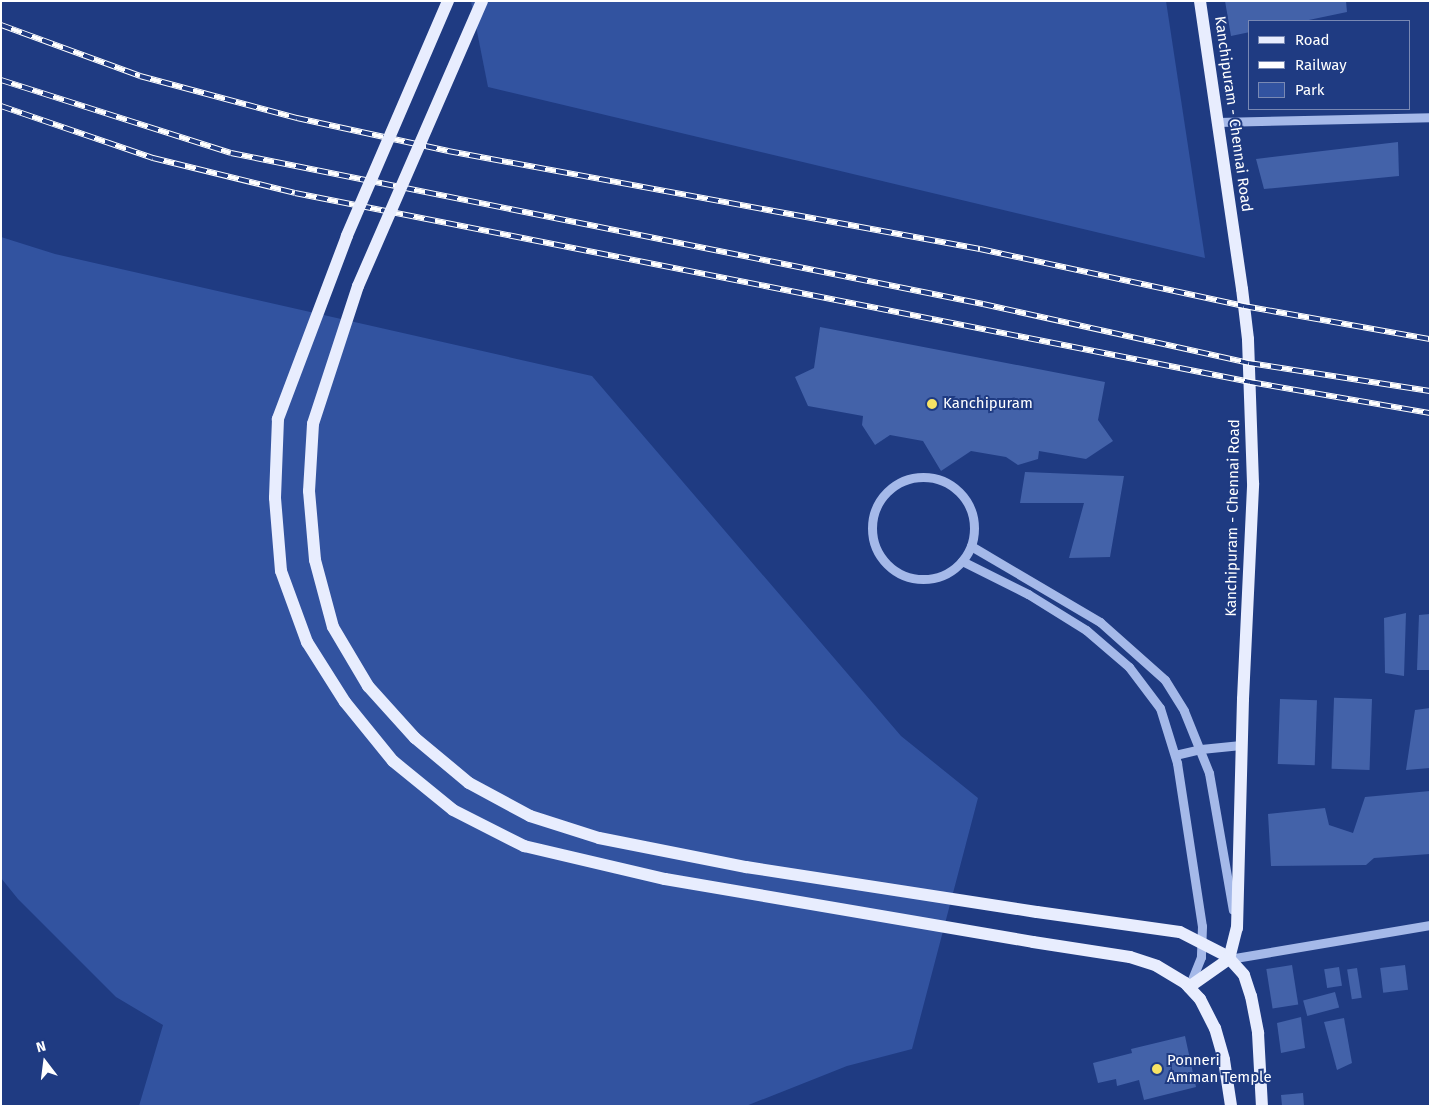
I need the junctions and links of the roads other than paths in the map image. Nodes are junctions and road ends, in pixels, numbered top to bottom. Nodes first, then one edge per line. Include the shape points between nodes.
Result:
1 (448, 1) edge
2 (482, 1) edge
3 (1200, 1) edge
4 (1430, 117) edge
5 (1217, 122) junction
6 (971, 546) junction
7 (962, 561) junction
8 (1241, 745) junction
9 (1201, 748) junction
10 (1175, 755) junction
11 (1430, 926) edge
12 (1237, 928) junction
13 (1203, 942) junction
14 (1229, 959) junction
15 (1189, 987) junction
16 (1231, 1106) edge
17 (1262, 1106) edge

1 - 15 main road, bridge via 343,244 278,418 275,498 281,571 306,642 345,702 393,761 452,810 524,846 665,879 1130,957 1157,966
2 - 13 main road, bridge via 358,286 313,424 309,491 315,560 333,627 368,686 415,738 469,783 530,816 599,838 746,867 1180,932
3 - 5 main road, Kanchipuram - Chennai Road
4 - 5 street
5 - 8 main road, Kanchipuram - Chennai Road via 1242,290 1251,411 1250,572
6 - 7 street
6 - 7 street via 975,524 970,507 961,493 947,482 930,476 912,477 896,484 882,496 872,518 873,542 880,558 891,569 906,577 922,580 954,570
6 - 9 street via 1100,622 1146,661 1164,680 1184,711
7 - 10 street via 1051,606 1119,657 1160,708
8 - 9 street
8 - 12 main road, Kanchipuram - Chennai Road
9 - 10 street
9 - 12 street via 1216,802
10 - 13 street
11 - 14 street
12 - 14 main road, Kanchipuram - Chennai Road
13 - 14 main road
13 - 15 street
14 - 15 main road
14 - 17 main road via 1244,975 1251,996 1258,1033
15 - 16 main road via 1200,999 1215,1028

